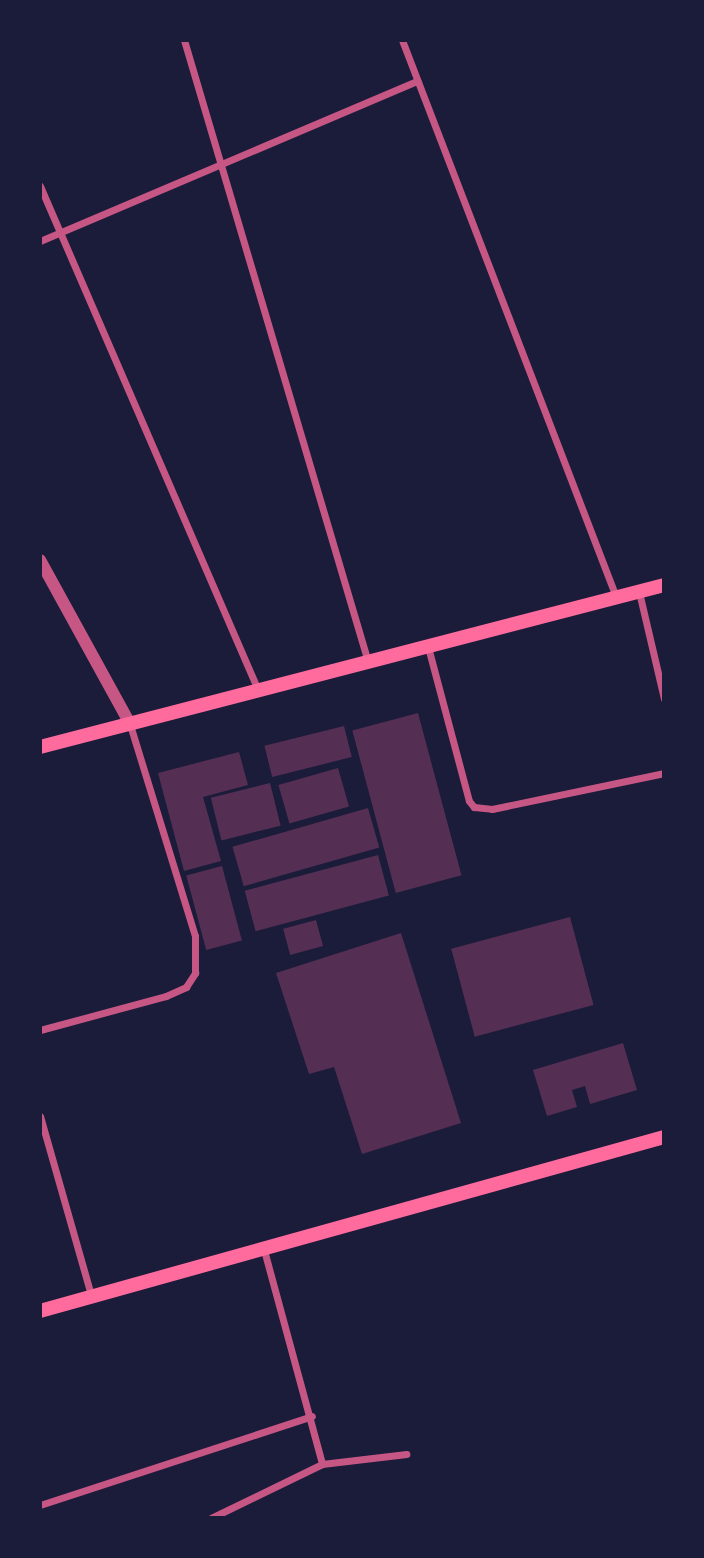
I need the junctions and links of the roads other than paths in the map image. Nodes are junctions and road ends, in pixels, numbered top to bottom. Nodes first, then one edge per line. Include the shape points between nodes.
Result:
1 (184, 40) edge
2 (402, 40) edge
3 (417, 81) junction
4 (221, 163) junction
5 (40, 186) edge
6 (59, 231) junction
7 (40, 241) edge
8 (40, 560) edge
9 (664, 585) edge
10 (639, 591) junction
11 (616, 597) junction
12 (428, 647) junction
13 (369, 663) junction
14 (259, 691) junction
15 (664, 699) edge
16 (129, 722) junction
17 (40, 747) edge
18 (664, 773) edge
19 (40, 1030) edge
20 (40, 1116) edge
21 (664, 1138) edge
22 (264, 1250) junction
23 (91, 1295) junction
24 (40, 1311) edge
25 (312, 1416) junction
26 (407, 1454) dead end
27 (323, 1464) junction
28 (40, 1505) edge
29 (211, 1518) edge

1 - 4 street
2 - 3 street
3 - 4 street
3 - 11 street
4 - 6 street
4 - 13 street
5 - 6 street
6 - 7 street
6 - 14 street
8 - 16 street
9 - 10 main road
10 - 11 main road
10 - 15 street
11 - 12 main road
12 - 13 main road
12 - 18 street via 474,807 492,809
13 - 14 main road
14 - 16 main road
16 - 17 main road
16 - 19 street via 195,936 195,973 186,987 166,996
20 - 23 street
21 - 22 main road
22 - 23 main road
22 - 25 street
23 - 24 main road
25 - 27 street
25 - 28 street
26 - 27 street
27 - 29 street

